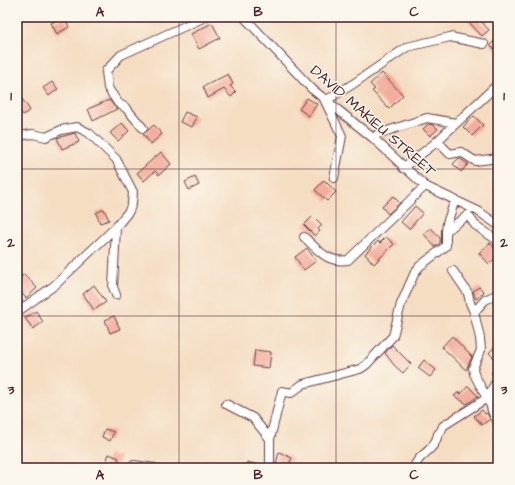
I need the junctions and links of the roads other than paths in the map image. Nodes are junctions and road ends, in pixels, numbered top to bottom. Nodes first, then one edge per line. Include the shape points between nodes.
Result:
1 (205, 17) edge
2 (244, 17) edge
3 (484, 44) dead end
4 (498, 84) edge
5 (325, 101) junction
6 (456, 123) junction
7 (143, 128) dead end
8 (17, 136) edge
9 (373, 138) junction
10 (437, 141) junction
11 (498, 158) edge
12 (403, 168) junction
13 (334, 178) dead end
14 (425, 186) junction
15 (455, 200) junction
16 (498, 226) edge
17 (116, 227) junction
18 (446, 231) junction
19 (304, 237) dead end
20 (498, 241) edge
21 (454, 271) dead end
22 (498, 294) edge
23 (116, 296) dead end
24 (17, 312) edge
25 (474, 312) junction
26 (498, 380) edge
27 (488, 401) junction
28 (226, 404) dead end
29 (498, 422) edge
30 (270, 439) junction
31 (128, 468) edge
32 (155, 468) edge
33 (270, 468) edge
34 (414, 468) edge

1 - 7 street via 121,55 106,71 108,88 118,103 126,108
2 - 5 street, DAVID MAKIEU STREET
3 - 5 street via 450,37 407,47
4 - 6 street
5 - 9 street, DAVID MAKIEU STREET
5 - 13 street via 342,136
6 - 9 street via 427,118 378,134
6 - 10 street
8 - 17 street via 33,134 46,137 61,130 77,127 89,133 110,151 133,192 129,210
9 - 12 street, DAVID MAKIEU STREET
10 - 11 street via 450,154 461,152 475,161
10 - 12 street
12 - 14 street, DAVID MAKIEU STREET
14 - 15 street, DAVID MAKIEU STREET
14 - 19 street via 348,260 336,261 324,255
15 - 16 street, DAVID MAKIEU STREET via 478,211
15 - 18 street
17 - 23 street via 113,286
17 - 24 street via 56,285
18 - 20 street via 468,215 475,225
18 - 30 street via 446,246 415,272 400,304 393,336 360,369 303,384 291,393 282,391
21 - 25 street via 468,293
22 - 25 street via 485,300
25 - 27 street via 481,350 473,368
26 - 27 street
27 - 29 street via 491,414
27 - 34 street via 443,426 437,441 430,451 416,461
28 - 30 street via 253,418
30 - 33 street
31 - 32 street via 134,465

